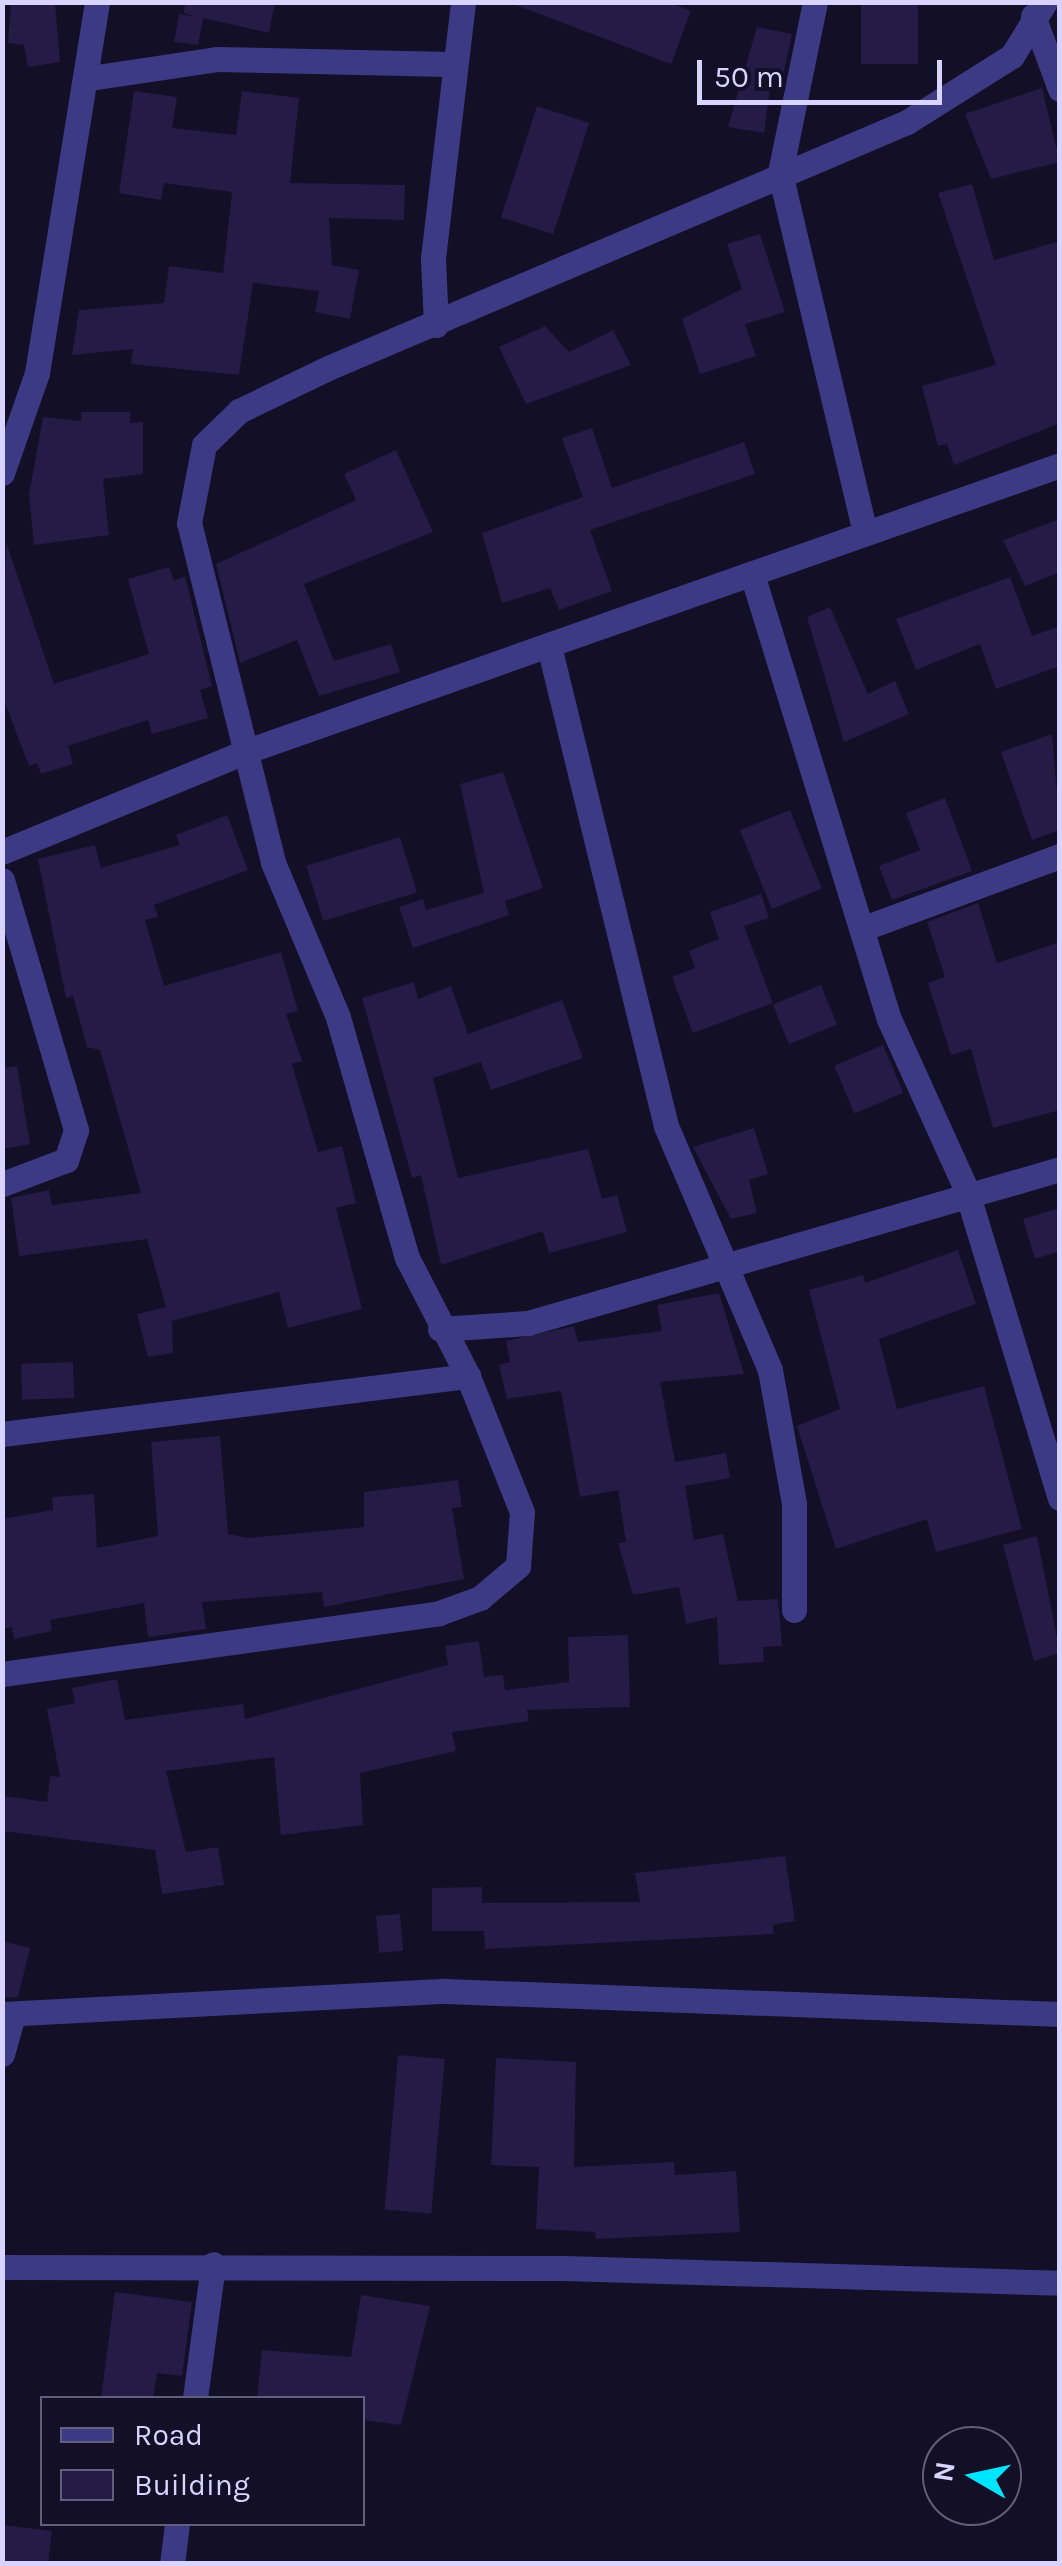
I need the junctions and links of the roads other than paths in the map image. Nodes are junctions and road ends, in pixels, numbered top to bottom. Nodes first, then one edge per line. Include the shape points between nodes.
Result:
1 (97, 2) edge
2 (463, 2) edge
3 (815, 2) edge
4 (1039, 9) edge
5 (450, 64) junction
6 (90, 78) junction
7 (1060, 89) edge
8 (780, 173) junction
9 (436, 325) junction
10 (1060, 465) edge
11 (2, 473) edge
12 (864, 529) junction
13 (752, 574) junction
14 (549, 646) junction
15 (247, 751) junction
16 (2, 852) edge
17 (1060, 856) edge
18 (2, 880) edge
19 (864, 928) junction
20 (1060, 1169) edge
21 (2, 1184) edge
22 (966, 1189) junction
23 (727, 1271) junction
24 (440, 1329) junction
25 (468, 1376) junction
26 (2, 1434) edge
27 (1060, 1498) edge
28 (794, 1610) dead end
29 (2, 1674) edge
30 (1060, 2014) edge
31 (8, 2015) edge
32 (2, 2054) edge
33 (214, 2264) junction
34 (2, 2267) edge
35 (1060, 2283) edge
36 (195, 2396) edge
37 (178, 2526) edge
38 (172, 2564) edge

1 - 6 street
2 - 5 street
3 - 8 street
4 - 7 street
4 - 8 street via 1012,56 922,112
5 - 6 street via 217,60
5 - 9 street
6 - 11 street via 36,373
8 - 9 street
8 - 12 street
9 - 15 street via 239,411 204,445 189,523
10 - 12 street
12 - 13 street
13 - 14 street
13 - 19 street
14 - 15 street
14 - 23 street via 666,1126
15 - 16 street
15 - 24 street via 273,862 338,1018 372,1163
17 - 19 street
18 - 21 street via 76,1130 66,1160
19 - 22 street via 889,1019
20 - 22 street
22 - 23 street
22 - 27 street
23 - 24 street via 528,1323
23 - 28 street via 770,1370 794,1504
24 - 25 street
25 - 26 street
25 - 29 street via 522,1512 518,1566 480,1598 439,1613
30 - 31 street via 445,1991
31 - 32 street
33 - 34 street
33 - 35 street
33 - 36 street
37 - 38 street

